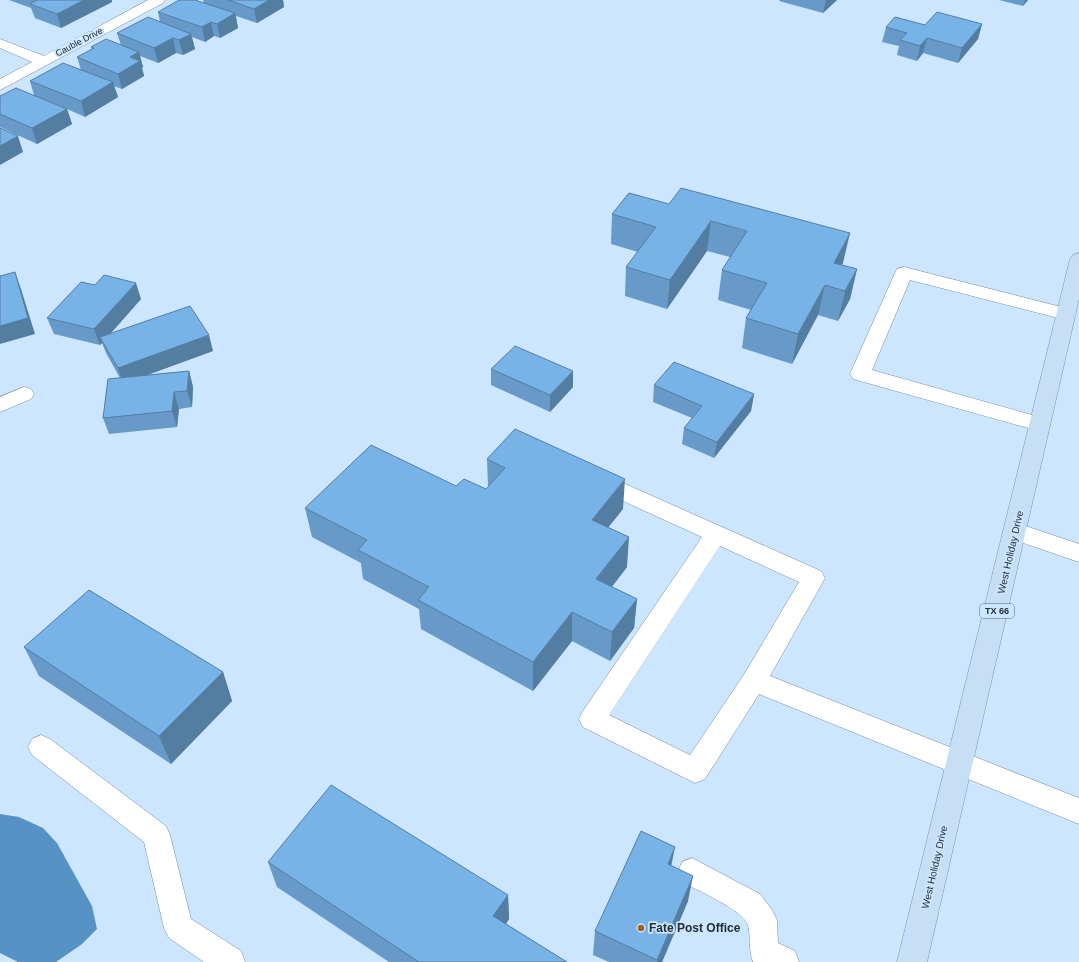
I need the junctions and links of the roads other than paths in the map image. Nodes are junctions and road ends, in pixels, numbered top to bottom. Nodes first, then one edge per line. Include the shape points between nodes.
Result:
1 (158, 0) edge
2 (0, 43) edge
3 (44, 61) junction
4 (0, 85) edge
5 (1079, 259) edge
6 (1066, 314) junction
7 (24, 394) dead end
8 (0, 405) edge
9 (1039, 424) junction
10 (580, 472) edge
11 (1014, 531) junction
12 (716, 534) junction
13 (1079, 553) edge
14 (754, 681) junction
15 (41, 747) dead end
16 (959, 762) junction
17 (1079, 811) edge
18 (692, 872) dead end
19 (230, 962) edge
20 (784, 962) edge
21 (912, 962) edge

1 - 3 street, Cauble Drive
2 - 3 street
3 - 4 street, Cauble Drive
5 - 6 main road, West Holiday Drive / TX 66
6 - 9 main road, West Holiday Drive / TX 66
6 - 9 street via 904,273 860,374
7 - 8 street
9 - 11 main road, West Holiday Drive / TX 66
10 - 12 street
11 - 13 street
11 - 16 main road, West Holiday Drive / TX 66 via 998,608
12 - 14 street via 813,578
12 - 14 street via 592,719 695,771
14 - 16 street
15 - 19 street via 156,835 179,928
16 - 17 street
16 - 21 main road, West Holiday Drive / TX 66
18 - 20 street via 750,904 762,920 764,951

